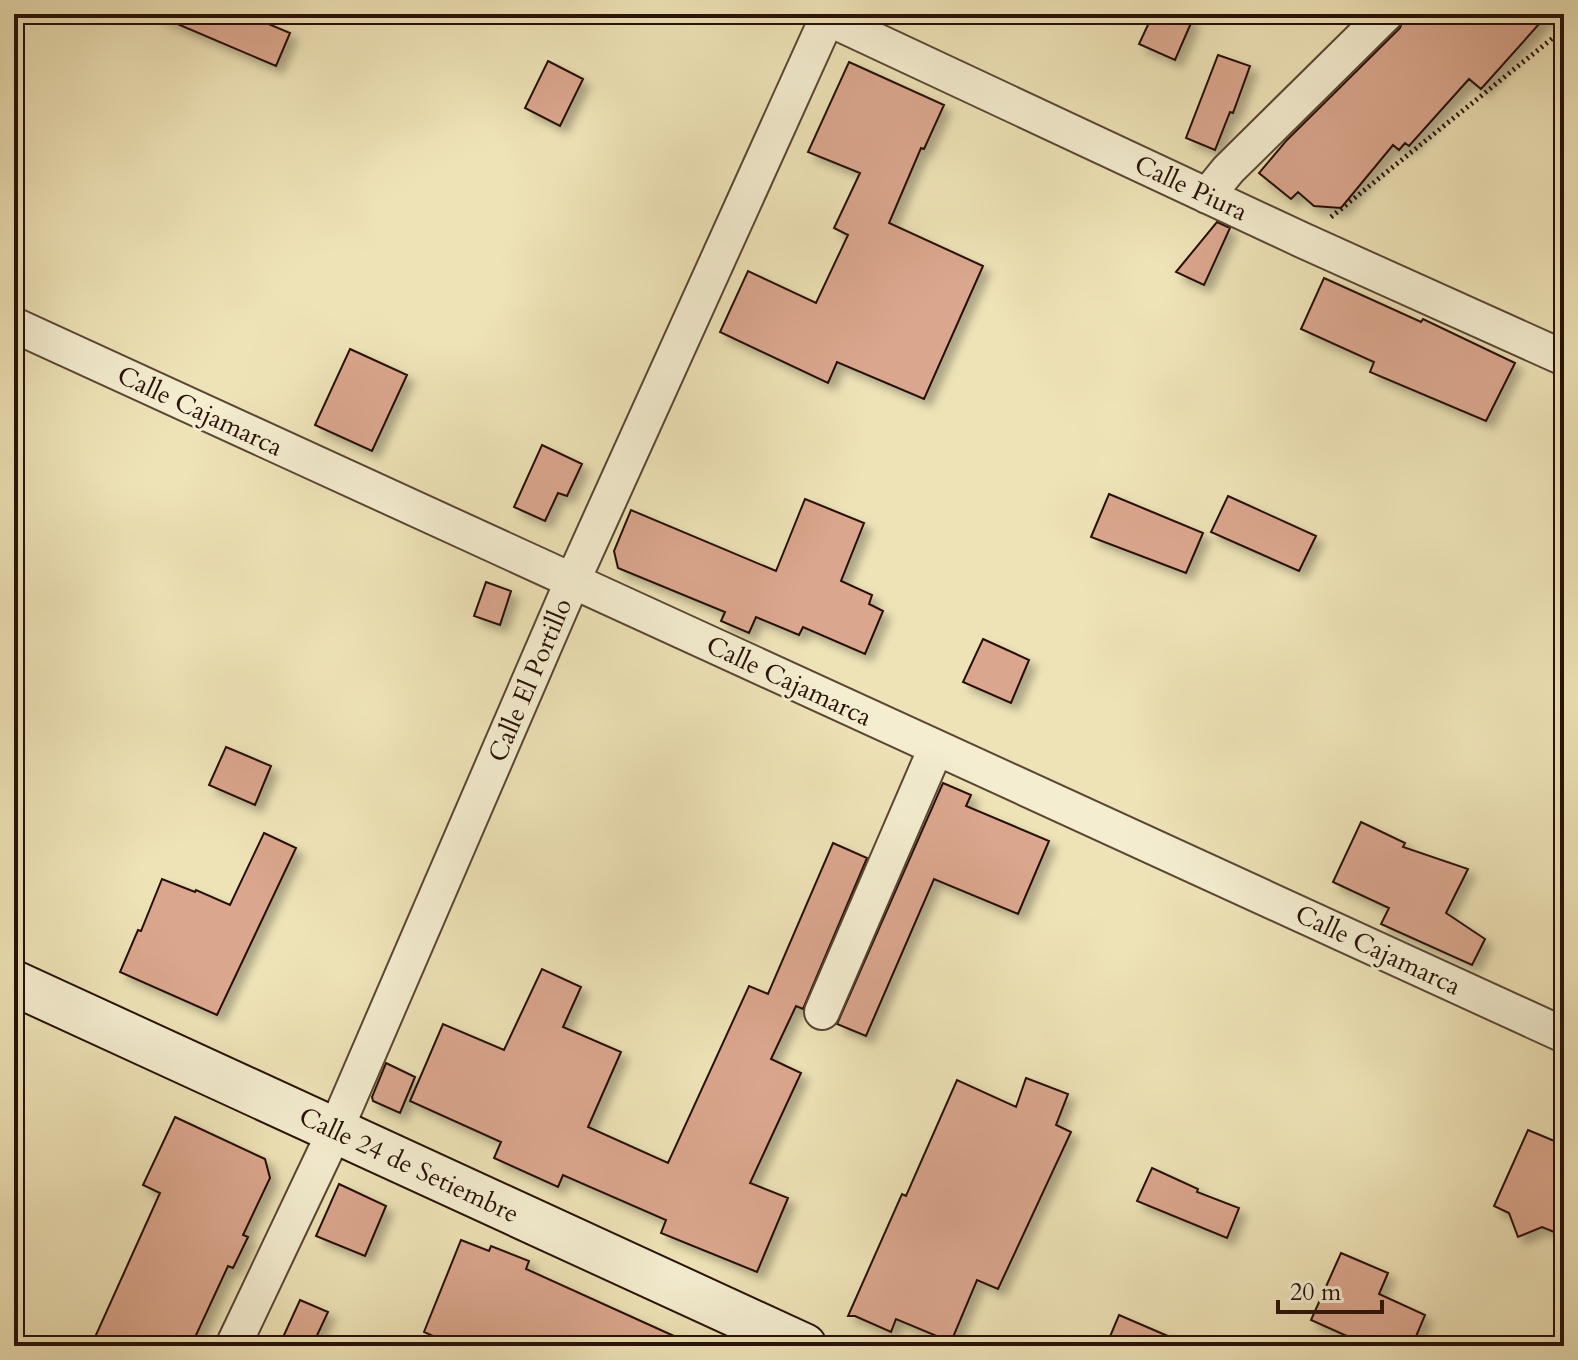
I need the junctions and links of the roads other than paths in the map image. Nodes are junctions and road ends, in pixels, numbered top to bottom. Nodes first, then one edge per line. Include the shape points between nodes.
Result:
1 (1386, 14) edge
2 (825, 15) edge
3 (1207, 196) junction
4 (14, 325) edge
5 (1564, 358) edge
6 (572, 582) junction
7 (936, 748) junction
8 (14, 983) edge
9 (822, 1012) dead end
10 (1564, 1035) edge
11 (335, 1131) junction
12 (233, 1346) edge
13 (804, 1346) edge

1 - 3 street
2 - 3 street, Calle Piura
2 - 6 street, Calle El Portillo
3 - 5 street, Calle Piura
4 - 6 street, Calle Cajamarca
6 - 7 street, Calle Cajamarca
6 - 11 street, Calle El Portillo
7 - 9 street
7 - 10 street, Calle Cajamarca
8 - 11 street, Calle 24 de Setiembre
11 - 12 street, Calle El Portillo
11 - 13 street, Calle 24 de Setiembre

